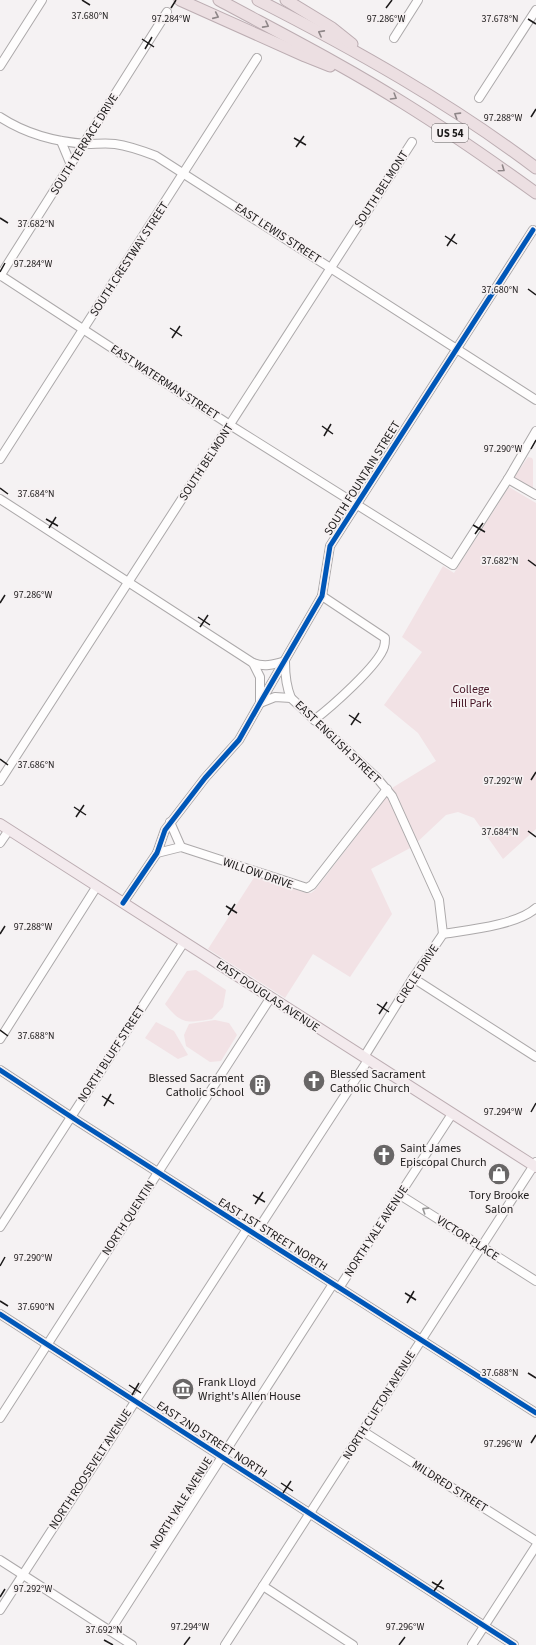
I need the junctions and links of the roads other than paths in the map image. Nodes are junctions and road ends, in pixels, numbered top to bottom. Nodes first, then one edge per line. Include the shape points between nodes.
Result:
1 (42, 0) edge
2 (180, 0) edge
3 (220, 0) edge
4 (258, 0) edge
5 (286, 0) edge
6 (418, 0) edge
7 (536, 10) edge
8 (167, 12) dead end
9 (394, 38) dead end
10 (257, 58) dead end
11 (0, 66) edge
12 (379, 66) junction
13 (360, 77) junction
14 (479, 98) dead end
15 (0, 117) edge
16 (61, 141) junction
17 (412, 142) dead end
18 (84, 144) junction
19 (71, 165) junction
20 (536, 168) edge
21 (184, 173) junction
22 (536, 193) edge
23 (533, 230) dead end
24 (331, 268) junction
25 (0, 276) edge
26 (84, 330) junction
27 (456, 348) junction
28 (536, 400) edge
29 (230, 425) junction
30 (536, 431) edge
31 (0, 459) edge
32 (508, 479) junction
33 (536, 495) edge
34 (0, 499) edge
35 (357, 504) junction
36 (128, 582) junction
37 (322, 596) junction
38 (284, 661) junction
39 (253, 664) junction
40 (291, 698) junction
41 (260, 704) junction
42 (314, 720) junction
43 (0, 782) edge
44 (387, 789) junction
45 (170, 822) junction
46 (4, 827) edge
47 (0, 843) edge
48 (181, 847) junction
49 (157, 853) junction
50 (97, 886) junction
51 (123, 903) junction
52 (534, 913) edge
53 (443, 934) junction
54 (184, 942) junction
55 (413, 978) junction
56 (271, 997) junction
57 (0, 1039) edge
58 (536, 1057) edge
59 (366, 1058) junction
60 (0, 1070) edge
61 (452, 1114) junction
62 (71, 1116) junction
63 (535, 1165) edge
64 (158, 1172) junction
65 (400, 1195) junction
66 (0, 1227) edge
67 (246, 1229) junction
68 (255, 1234) junction
69 (481, 1246) junction
70 (536, 1281) edge
71 (336, 1286) junction
72 (0, 1314) edge
73 (421, 1340) junction
74 (47, 1344) junction
75 (134, 1401) junction
76 (536, 1413) edge
77 (0, 1418) edge
78 (364, 1432) junction
79 (222, 1457) junction
80 (310, 1514) junction
81 (536, 1541) edge
82 (536, 1546) edge
83 (0, 1560) edge
84 (23, 1574) junction
85 (263, 1586) junction
86 (0, 1610) edge
87 (484, 1626) junction
88 (110, 1631) junction
89 (350, 1644) edge
90 (132, 1645) edge
91 (225, 1645) edge
92 (472, 1645) edge
93 (514, 1645) edge

1 - 11 street
2 -> 13 highway via 305,56
3 -> 13 highway, US 54
12 -> 4 highway, US 54
5 - 12 highway via 332,28
6 - 9 street
7 - 14 street
8 - 18 street, SOUTH TERRACE DRIVE
10 - 21 street, SOUTH CRESTWAY STREET
20 -> 12 highway, US 54 via 480,129
13 -> 22 highway, US 54 via 456,137
15 - 16 street, EAST LEWIS STREET via 16,127
16 - 18 street, EAST LEWIS STREET
16 - 19 street
17 - 24 street, SOUTH BELMONT
18 - 19 street, SOUTH TERRACE DRIVE
18 - 21 street, EAST LEWIS STREET via 115,144 135,148 156,156
19 - 25 street, SOUTH TERRACE DRIVE
21 - 24 street, EAST LEWIS STREET
21 - 26 street, SOUTH CRESTWAY STREET
23 - 27 street, SOUTH FOUNTAIN STREET
24 - 27 street, EAST LEWIS STREET
24 - 29 street, SOUTH BELMONT
25 - 26 street, EAST WATERMAN STREET
26 - 29 street, EAST WATERMAN STREET
26 - 31 street, SOUTH CRESTWAY STREET
27 - 28 street, EAST LEWIS STREET
27 - 35 street, SOUTH FOUNTAIN STREET
29 - 35 street, EAST WATERMAN STREET
29 - 36 street, SOUTH BELMONT
30 - 32 street
32 - 33 street
32 - 35 street, EAST WATERMAN STREET via 453,565
34 - 36 street
35 - 37 street, SOUTH FOUNTAIN STREET via 330,546
36 - 39 street
36 - 43 street, SOUTH BELMONT
37 - 38 street, SOUTH FOUNTAIN STREET
37 - 42 street via 385,638 384,647 376,661
38 - 39 street via 264,666
38 - 40 street via 287,688
38 - 41 street, SOUTH FOUNTAIN STREET
39 - 41 street via 260,677
40 - 41 street, EAST ENGLISH STREET via 275,697
40 - 42 street, EAST ENGLISH STREET
41 - 45 street, SOUTH FOUNTAIN STREET via 239,740
42 - 44 street, EAST ENGLISH STREET
44 - 48 street, WILLOW DRIVE via 312,885 307,888
44 - 53 street, EAST ENGLISH STREET via 439,900
45 - 48 street
45 - 49 street, SOUTH FOUNTAIN STREET
46 - 47 street
46 - 50 main road, EAST DOUGLAS AVENUE
48 - 49 street
49 - 51 street, SOUTH FOUNTAIN STREET
50 - 51 main road, EAST DOUGLAS AVENUE
50 - 57 street
51 - 54 main road, EAST DOUGLAS AVENUE
52 - 53 street, CIRCLE DRIVE via 499,924
53 - 55 street, CIRCLE DRIVE
54 - 56 main road, EAST DOUGLAS AVENUE
54 - 62 street, NORTH BLUFF STREET
55 - 58 street
55 - 59 street, CIRCLE DRIVE
56 - 59 main road, EAST DOUGLAS AVENUE
56 - 64 street, NORTH QUENTIN
59 - 61 main road, EAST DOUGLAS AVENUE
59 - 68 street
60 - 62 street, EAST 1ST STREET NORTH
61 - 63 main road, EAST DOUGLAS AVENUE
61 - 65 street, NORTH YALE AVENUE
62 - 64 street, EAST 1ST STREET NORTH
62 - 66 street, NORTH BLUFF STREET
63 - 69 street, NORTH CLIFTON AVENUE
64 - 67 street, EAST 1ST STREET NORTH
64 - 74 street, NORTH QUENTIN
69 -> 65 street, VICTOR PLACE
65 - 71 street, NORTH YALE AVENUE
67 - 68 street, EAST 1ST STREET NORTH
67 - 75 street, NORTH ROOSEVELT AVENUE
68 - 71 street, EAST 1ST STREET NORTH
69 - 70 street, VICTOR PLACE
69 - 73 street, NORTH CLIFTON AVENUE
71 - 73 street, EAST 1ST STREET NORTH
71 - 79 street, NORTH YALE AVENUE
72 - 74 street, EAST 2ND STREET NORTH
73 - 76 street, EAST 1ST STREET NORTH
73 - 78 street, NORTH CLIFTON AVENUE
74 - 75 street, EAST 2ND STREET NORTH
74 - 77 street, NORTH QUENTIN
75 - 79 street, EAST 2ND STREET NORTH
75 - 84 street, NORTH ROOSEVELT AVENUE
78 - 80 street, NORTH CLIFTON AVENUE
78 - 81 street, MILDRED STREET
79 - 80 street, EAST 2ND STREET NORTH
79 - 88 street, NORTH YALE AVENUE
80 - 85 street, NORTH CLIFTON AVENUE
80 - 87 street, EAST 2ND STREET NORTH
82 - 87 street
83 - 84 street
84 - 86 street, NORTH ROOSEVELT AVENUE
84 - 88 street
85 - 89 street
85 - 91 street, NORTH CLIFTON AVENUE
87 - 92 street
87 - 93 street, EAST 2ND STREET NORTH
88 - 90 street

